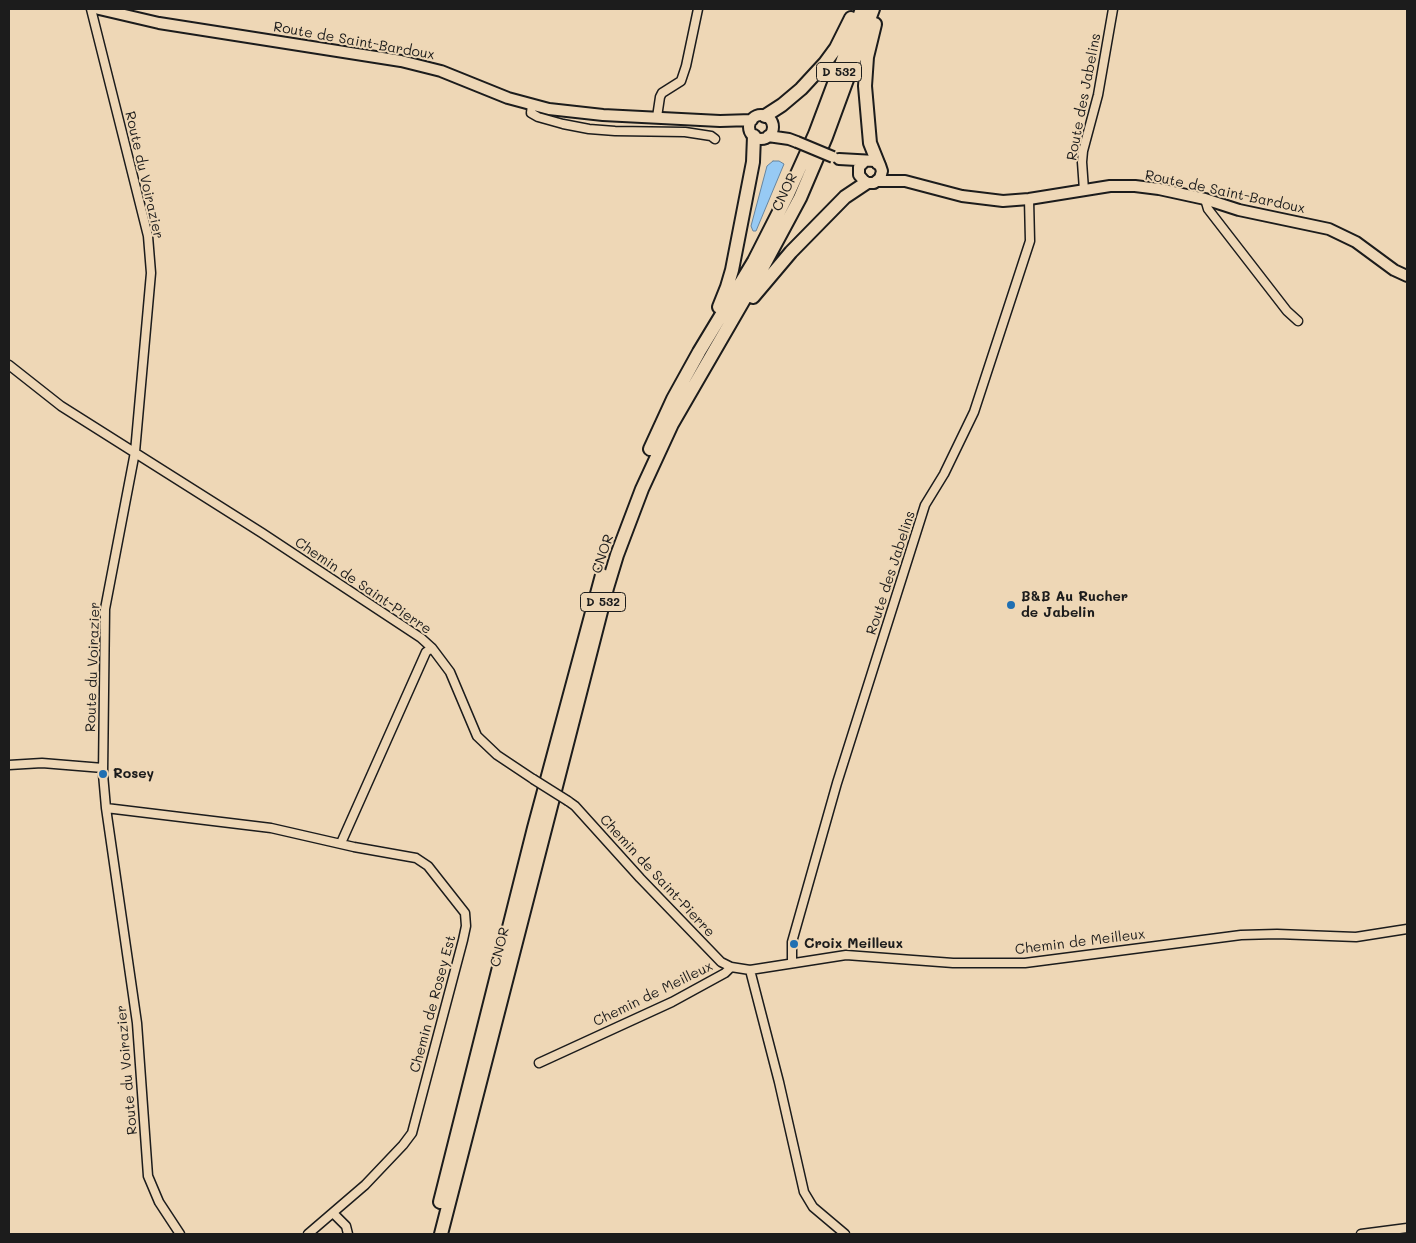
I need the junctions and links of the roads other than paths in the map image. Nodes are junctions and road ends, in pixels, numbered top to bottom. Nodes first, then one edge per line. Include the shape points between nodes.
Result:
1 (91, 9) edge
2 (99, 9) edge
3 (698, 9) edge
4 (855, 9) edge
5 (862, 9) edge
6 (873, 9) edge
7 (880, 9) edge
8 (1113, 9) edge
9 (532, 105) junction
10 (765, 116) junction
11 (657, 117) junction
12 (752, 120) junction
13 (720, 121) junction
14 (771, 132) junction
15 (752, 134) junction
16 (715, 139) dead end
17 (836, 158) junction
18 (864, 161) junction
19 (880, 165) junction
20 (867, 179) junction
21 (905, 181) junction
22 (1084, 190) junction
23 (1205, 199) junction
24 (1029, 200) junction
25 (1407, 276) edge
26 (1298, 321) dead end
27 (706, 364) junction
28 (9, 365) edge
29 (673, 399) junction
30 (135, 452) junction
31 (432, 648) junction
32 (9, 765) edge
33 (103, 768) junction
34 (106, 808) junction
35 (342, 843) junction
36 (1407, 929) edge
37 (792, 963) junction
38 (731, 967) junction
39 (750, 970) junction
40 (539, 1063) dead end
41 (333, 1213) junction
42 (1407, 1228) edge
43 (180, 1234) edge
44 (308, 1234) edge
45 (348, 1234) edge
46 (432, 1234) edge
47 (440, 1234) edge
48 (845, 1234) edge
49 (1361, 1234) edge

1 - 30 street, Route du Voirazier via 148,236 151,273
2 - 9 street, Route de Saint-Bardoux via 159,23 401,61 441,71
3 - 11 street via 681,81 662,93
4 - 10 highway via 825,63 788,100
5 - 29 highway, CNOR / D 532 via 815,134 774,223
6 - 27 highway, CNOR / D 532 via 800,198
7 - 19 highway via 867,57 865,86 870,143
8 - 22 street, Route des Jabelins via 1100,86 1083,150
9 - 11 street, Route de Saint-Bardoux via 574,112
9 - 16 street via 532,113 538,117 589,129 685,132
10 - 12 street
10 - 14 street via 771,120
11 - 13 street, Route de Saint-Bardoux
12 - 13 street, Route de Saint-Bardoux
12 - 15 street
13 - 15 street, Route de Saint-Bardoux
14 - 15 street via 761,139
14 - 17 street, bridge
15 - 29 highway via 753,162 727,287
17 - 18 street
17 - 20 street
18 - 19 street via 872,160
18 - 20 street via 859,167
19 - 20 street via 882,175
19 - 21 street, Route de Saint-Bardoux
20 - 21 street, Route de Saint-Bardoux
20 - 27 highway via 844,197 760,287
21 - 24 street, Route de Saint-Bardoux via 983,200
22 - 23 street, Route de Saint-Bardoux via 1135,186
22 - 24 street, Route de Saint-Bardoux
23 - 25 street, Route de Saint-Bardoux via 1238,210 1329,229 1356,242
23 - 26 street via 1208,209
24 - 37 street, Route des Jabelins via 1030,241 974,412 925,505 837,783 792,942
27 - 47 highway, CNOR / D 532 via 658,452 607,588
28 - 30 street, Chemin de Saint-Pierre via 61,406
29 - 46 highway, CNOR / D 532 via 633,488 598,586
30 - 31 street, Chemin de Saint-Pierre
30 - 33 street, Route du Voirazier via 104,608
31 - 35 street via 426,652
31 - 38 street, Chemin de Saint-Pierre, bridge via 450,672 477,736 497,755 575,806 721,962
32 - 33 street via 42,763
33 - 34 street, Route du Voirazier
34 - 35 street, Chemin de Rosey Est via 271,828
34 - 43 street, Route du Voirazier via 137,1024 148,1176 159,1202
35 - 41 street, Chemin de Rosey Est via 416,858 425,863 464,914 466,926 412,1133 365,1185
36 - 37 street, Chemin de Meilleux via 1356,937 1241,935 1025,963 846,955
37 - 39 street, Chemin de Meilleux
38 - 39 street, Chemin de Meilleux
38 - 40 street, Chemin de Meilleux via 672,1002
39 - 48 street via 804,1192 813,1207
41 - 44 street, Chemin de Rosey Est
41 - 45 street via 346,1226
42 - 49 street

